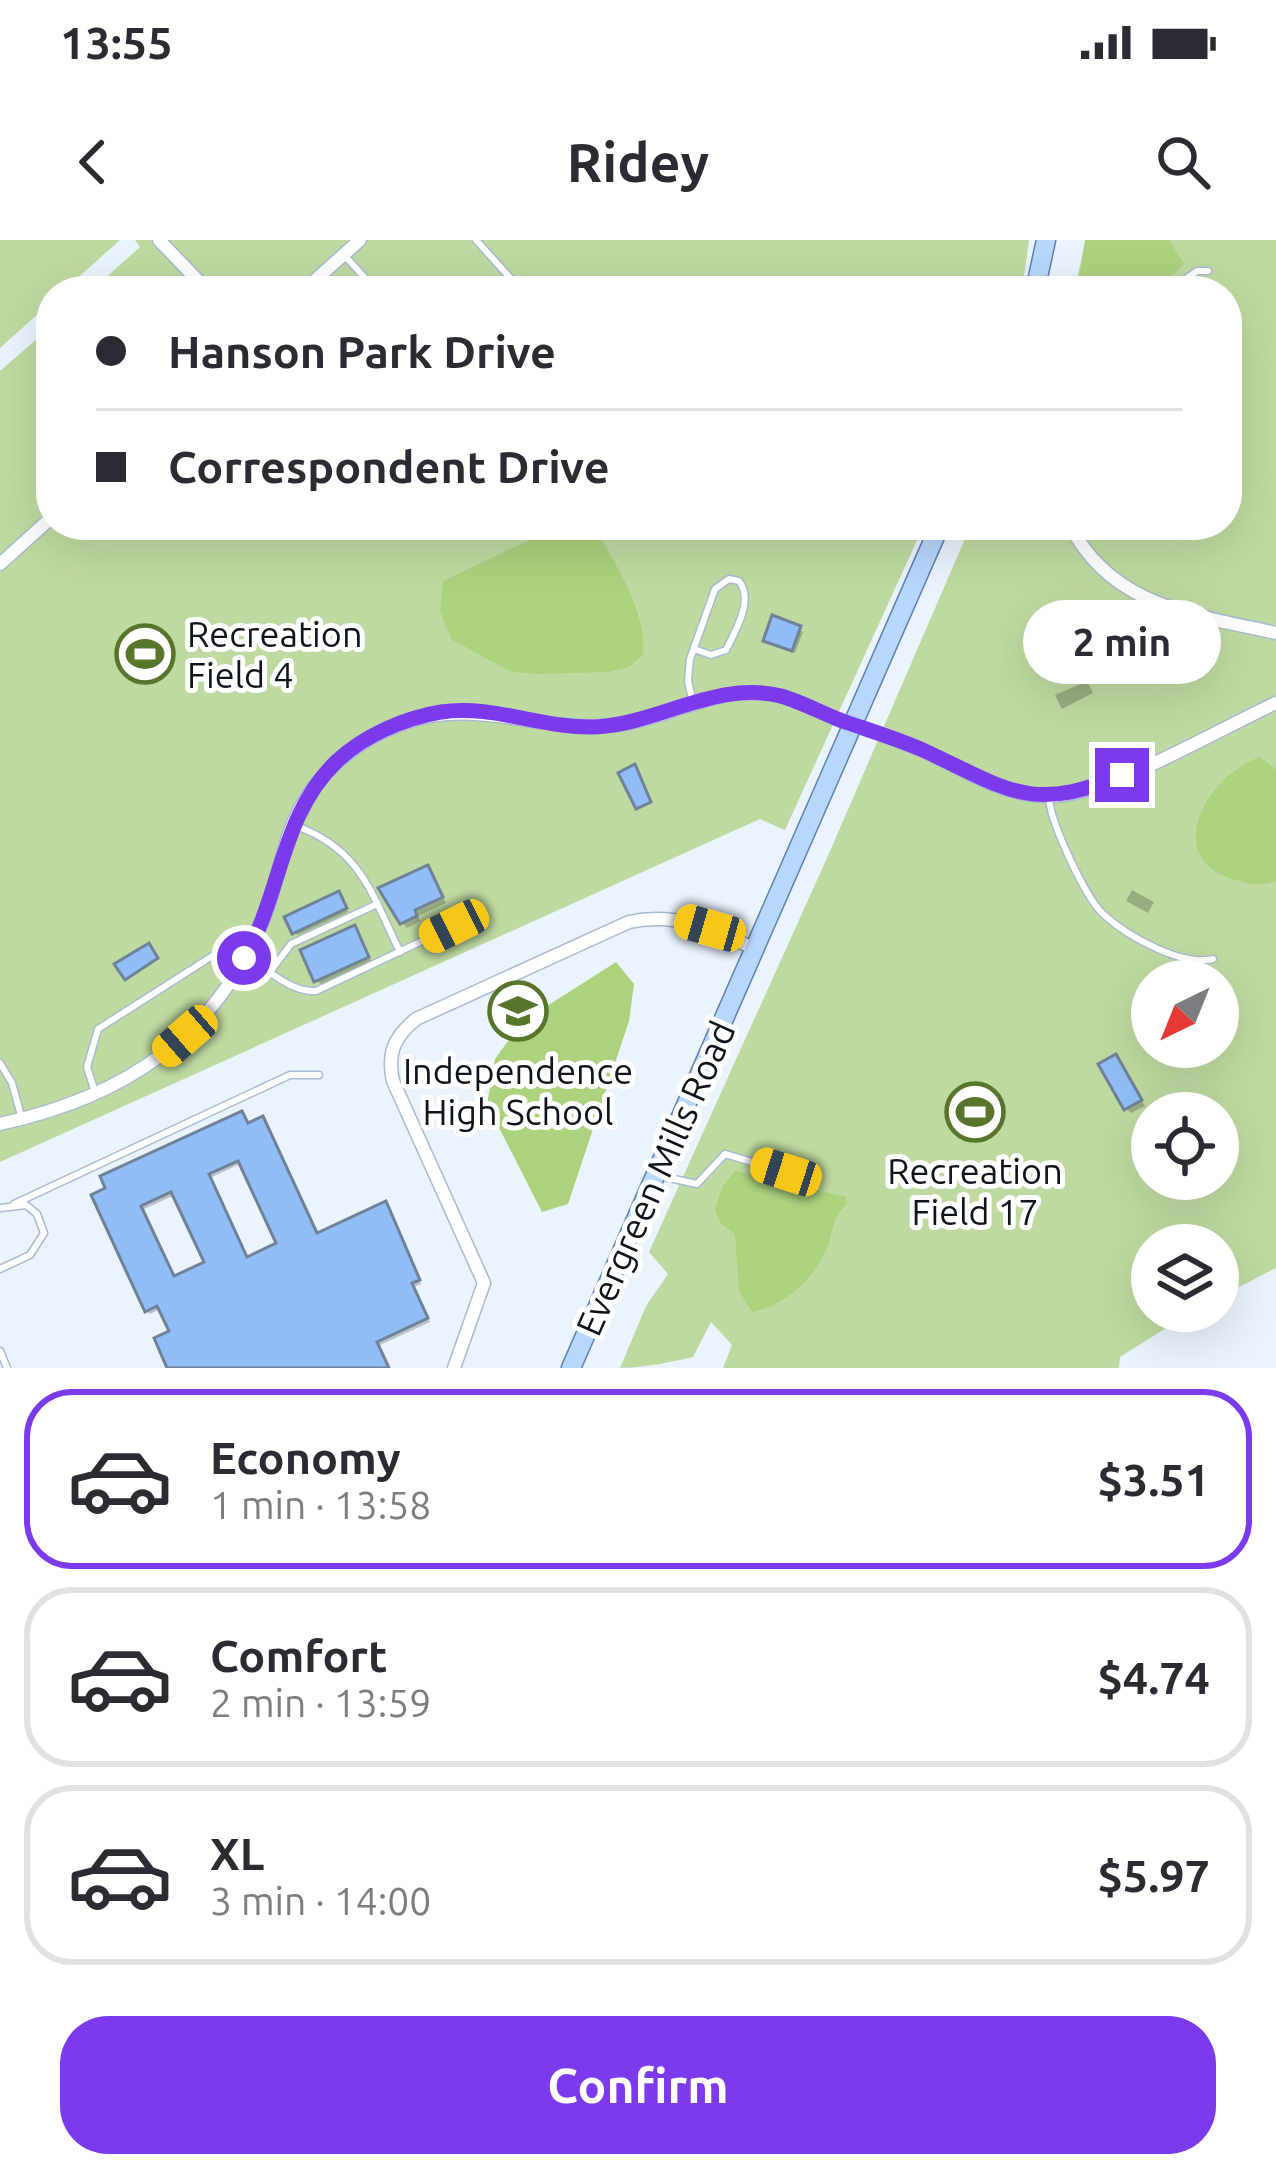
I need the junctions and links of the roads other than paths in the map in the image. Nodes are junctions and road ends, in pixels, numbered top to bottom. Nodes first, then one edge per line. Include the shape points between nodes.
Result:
1 (159, 240) edge
2 (361, 240) edge
3 (476, 240) edge
4 (1046, 240) edge
5 (344, 255) junction
6 (1208, 271) dead end
7 (194, 276) edge
8 (320, 276) edge
9 (363, 276) edge
10 (508, 276) edge
11 (1038, 276) edge
12 (1190, 276) edge
13 (36, 532) edge
14 (933, 540) edge
15 (1080, 540) edge
16 (0, 564) edge
17 (1276, 633) edge
18 (694, 649) junction
19 (693, 703) junction
20 (1276, 703) edge
21 (850, 723) junction
22 (1049, 796) junction
23 (293, 825) junction
24 (376, 904) junction
25 (454, 926) dead end
26 (755, 949) junction
27 (400, 952) junction
28 (244, 958) junction
29 (1213, 958) dead end
30 (270, 972) junction
31 (0, 1063) edge
32 (319, 1076) dead end
33 (96, 1096) junction
34 (22, 1119) junction
35 (0, 1124) edge
36 (786, 1172) dead end
37 (656, 1175) junction
38 (14, 1204) junction
39 (0, 1208) edge
40 (0, 1268) edge
41 (0, 1351) edge
42 (8, 1368) edge
43 (454, 1368) edge
44 (571, 1368) edge

1 - 7 street
2 - 5 street
3 - 10 lane
4 - 11 main road
5 - 8 street
5 - 9 lane
6 - 12 lane
13 - 16 street
14 - 21 main road, Evergreen Mills Road
15 - 17 street via 1098,567 1142,598
18 - 18 lane via 719,583 740,581 746,601 727,650
18 - 19 lane via 687,670
19 - 21 street via 758,692
19 - 23 street via 597,727 439,712 368,738 335,763
20 - 22 street via 1092,788
21 - 22 street via 1002,788
21 - 26 main road, Evergreen Mills Road
22 - 29 lane via 1052,823 1099,910 1184,961
23 - 24 lane via 349,856
23 - 28 street
24 - 27 lane
24 - 30 lane via 295,941
25 - 27 lane
26 - 37 main road, Evergreen Mills Road
26 - 43 street via 678,919 629,922 403,1030 390,1053 393,1081 484,1283
27 - 30 lane via 316,991
28 - 30 lane
28 - 33 street via 185,1036
28 - 33 lane via 228,952 204,959 98,1029 87,1067
31 - 34 lane
32 - 38 lane via 290,1076
33 - 34 street
34 - 35 street
36 - 37 lane via 725,1154 697,1184
37 - 44 main road, Evergreen Mills Road
38 - 39 lane
38 - 40 lane via 37,1214 44,1233 30,1255
41 - 42 lane

